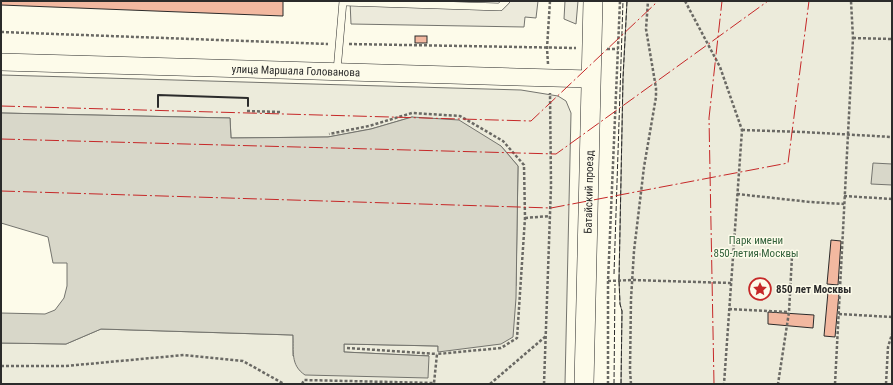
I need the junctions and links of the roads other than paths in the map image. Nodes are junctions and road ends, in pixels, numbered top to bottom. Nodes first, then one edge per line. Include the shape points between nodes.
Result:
1 (506, 1) edge
2 (593, 1) edge
3 (343, 2) edge
4 (1, 62) edge
5 (337, 72) junction
6 (590, 79) junction
7 (584, 384) edge

1 - 3 lane via 500,7
2 - 6 main road, Батайский проезд
3 - 5 lane
4 - 5 street, улица Маршала Голованова
5 - 6 street, улица Маршала Голованова
6 - 7 main road, Батайский проезд

